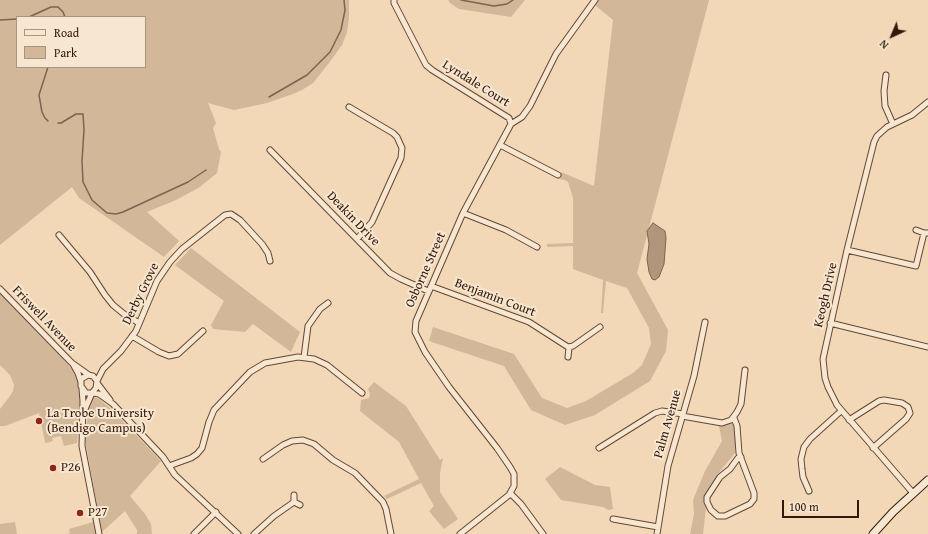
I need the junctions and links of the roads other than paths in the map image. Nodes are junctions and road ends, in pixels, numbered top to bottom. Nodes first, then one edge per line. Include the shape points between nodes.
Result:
1 (394, 0) edge
2 (595, 0) edge
3 (886, 74) dead end
4 (928, 102) edge
5 (349, 107) dead end
6 (511, 124) junction
7 (893, 124) junction
8 (500, 145) junction
9 (270, 150) dead end
10 (558, 175) dead end
11 (463, 213) junction
12 (916, 230) dead end
13 (926, 233) edge
14 (59, 235) dead end
15 (357, 239) junction
16 (537, 247) dead end
17 (847, 250) junction
18 (270, 261) dead end
19 (429, 288) junction
20 (0, 289) edge
21 (328, 303) dead end
22 (705, 322) dead end
23 (139, 323) junction
24 (830, 323) junction
25 (600, 327) dead end
26 (203, 330) dead end
27 (132, 336) junction
28 (928, 347) edge
29 (569, 348) junction
30 (568, 356) dead end
31 (304, 357) junction
32 (72, 363) junction
33 (103, 369) junction
34 (745, 370) dead end
35 (90, 375) junction
36 (81, 382) junction
37 (97, 382) junction
38 (82, 389) junction
39 (92, 393) junction
40 (362, 393) dead end
41 (113, 404) junction
42 (841, 411) junction
43 (83, 413) junction
44 (682, 415) junction
45 (734, 418) junction
46 (849, 420) junction
47 (600, 448) dead end
48 (873, 448) junction
49 (740, 456) junction
50 (263, 459) dead end
51 (169, 466) junction
52 (928, 480) edge
53 (809, 491) dead end
54 (510, 493) junction
55 (913, 493) junction
56 (294, 495) dead end
57 (294, 502) junction
58 (300, 505) dead end
59 (216, 512) junction
60 (613, 519) dead end
61 (658, 527) junction
62 (99, 534) edge
63 (194, 534) edge
64 (238, 534) edge
65 (254, 534) edge
66 (391, 534) edge
67 (460, 534) edge
68 (543, 534) edge
69 (656, 534) edge
70 (873, 534) edge

1 - 6 street, Lyndale Court via 426,64 509,118
2 - 6 street, Osborne Street via 556,54 522,118
3 - 7 street via 885,106
4 - 7 street, Keogh Drive via 916,112
5 - 15 street via 392,133 402,148 401,158 372,222
6 - 8 street, Osborne Street
7 - 17 street, Keogh Drive via 877,136 872,147
8 - 10 street
8 - 11 street, Osborne Street
9 - 15 street, Deakin Drive
11 - 16 street via 506,230
11 - 19 street, Osborne Street
12 - 13 street
13 - 17 street via 916,266
14 - 23 street via 113,305
15 - 19 street, Deakin Drive via 390,273
17 - 24 street, Keogh Drive
18 - 23 street, Derby Grove via 262,244 240,220 231,214 225,215 182,249 170,262 157,281
19 - 29 street, Benjamin Court via 529,322
19 - 54 street, Osborne Street via 416,321 417,338 444,381 510,467 514,486
20 - 32 street, Friswell Avenue
21 - 31 street via 320,309 308,326
22 - 44 street, Palm Avenue via 694,376
23 - 27 street, Derby Grove
24 - 28 street
24 - 42 street, Keogh Drive via 824,349 824,368 828,387
25 - 29 street
26 - 27 street via 178,354 169,356
27 - 33 street, Derby Grove
29 - 30 street
31 - 40 street via 314,358 327,365
31 - 51 street via 271,362 254,370 214,410 199,452 191,458
32 - 35 street, Friswell Avenue
32 - 36 street, Friswell Avenue
33 - 35 street, Derby Grove
33 - 37 street, Derby Grove
34 - 45 street via 740,404
35 - 36 street via 83,377
35 - 37 street
36 - 38 street
37 - 39 street
37 - 41 street
38 - 39 street via 86,393
38 - 43 street
39 - 41 street via 99,394
39 - 43 street
41 - 51 street
42 - 46 street, Keogh Drive
42 - 53 street via 804,447 801,459 803,477
43 - 62 street via 82,446
44 - 45 street via 722,423
44 - 47 street via 658,411
44 - 61 street, Palm Avenue via 668,466
45 - 49 street
46 - 48 street, Keogh Drive
46 - 48 street via 879,401 902,403 908,407 910,413 906,419
48 - 55 street, Keogh Drive
49 - 49 street via 754,499 750,504 725,516 718,516 708,506 707,497 720,477
50 - 66 street via 292,441 303,440 314,444 333,460 355,472 383,502
51 - 59 street via 178,478
52 - 55 street
54 - 67 street
54 - 68 street
55 - 70 street
56 - 57 street
57 - 58 street
57 - 65 street
59 - 63 street
59 - 64 street
60 - 61 street
61 - 69 street, Palm Avenue

